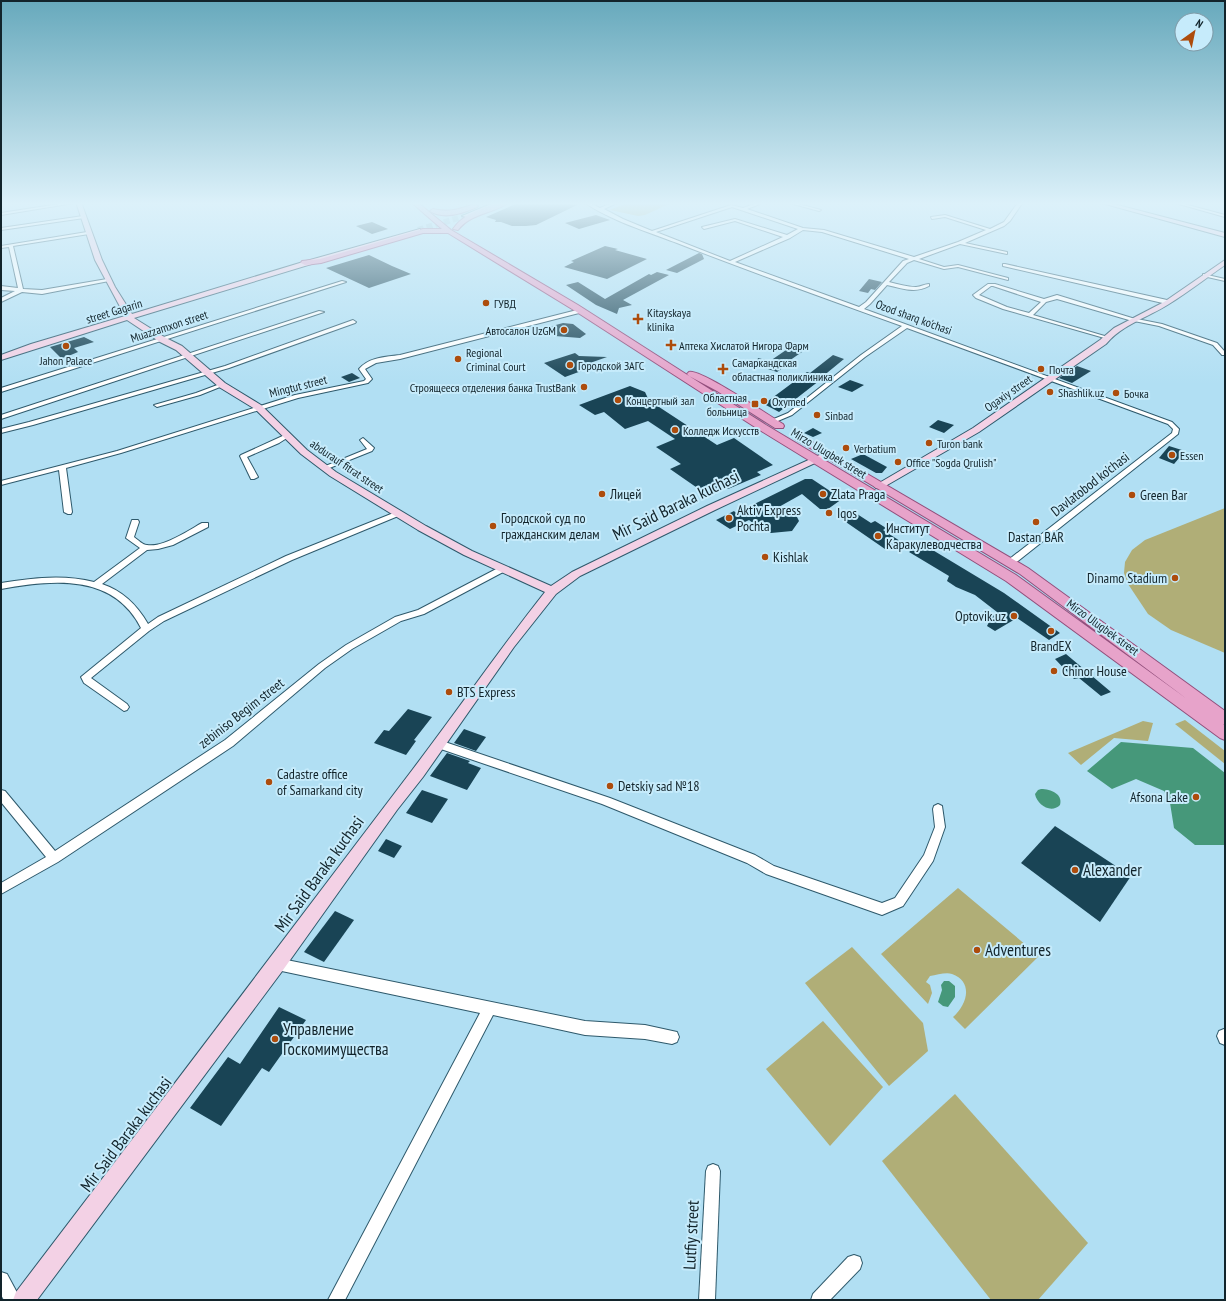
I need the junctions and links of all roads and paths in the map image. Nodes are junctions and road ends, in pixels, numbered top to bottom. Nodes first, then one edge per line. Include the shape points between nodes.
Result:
1 (15, 263) edge
2 (100, 263) edge
3 (301, 263) edge
4 (505, 263) edge
5 (511, 263) edge
6 (733, 263) edge
7 (904, 263) edge
8 (928, 263) edge
9 (1224, 263) edge
10 (1005, 265) dead end
11 (1205, 276) junction
12 (1006, 279) dead end
13 (107, 280) junction
14 (1225, 280) edge
15 (344, 282) dead end
16 (886, 283) junction
17 (927, 285) dead end
18 (1, 288) edge
19 (21, 290) junction
20 (1, 300) edge
21 (1044, 301) junction
22 (1167, 302) junction
23 (860, 309) junction
24 (581, 311) junction
25 (321, 312) dead end
26 (1030, 315) junction
27 (129, 316) junction
28 (1131, 319) junction
29 (353, 322) dead end
30 (906, 326) junction
31 (1106, 338) junction
32 (163, 340) junction
33 (1, 354) edge
34 (1224, 354) dead end
35 (188, 355) junction
36 (1, 358) edge
37 (207, 373) junction
38 (1050, 379) junction
39 (222, 385) junction
40 (1, 390) edge
41 (157, 405) dead end
42 (258, 408) junction
43 (1, 417) edge
44 (772, 422) junction
45 (1170, 423) joint
46 (1, 431) edge
47 (287, 436) junction
48 (363, 440) dead end
49 (828, 455) junction
50 (817, 461) junction
51 (62, 467) junction
52 (325, 468) junction
53 (254, 476) dead end
54 (1, 483) edge
55 (880, 486) junction
56 (68, 512) dead end
57 (399, 514) junction
58 (135, 522) dead end
59 (205, 525) dead end
60 (145, 548) junction
61 (1008, 562) junction
62 (502, 569) junction
63 (96, 585) junction
64 (1, 586) edge
65 (552, 591) junction
66 (146, 629) junction
67 (124, 706) dead end
68 (1225, 719) edge
69 (1225, 734) edge
70 (439, 744) junction
71 (1, 794) edge
72 (938, 809) dead end
73 (54, 858) junction
74 (1, 890) edge
75 (277, 964) junction
76 (488, 1008) junction
77 (672, 1037) dead end
78 (714, 1171) dead end
79 (854, 1263) dead end
80 (1, 1280) edge
81 (13, 1300) edge
82 (24, 1300) edge
83 (336, 1300) edge
84 (707, 1300) edge
85 (818, 1300) edge

1 - 19 street
2 - 13 street
3 - 27 street, street Gagarin
4 - 24 main road, Mirzo Ulugbek street
5 - 44 main road, Mirzo Ulugbek street
6 - 23 street, Ozod sharq ko'chasi
7 - 16 street
8 - 12 street via 944,268 958,266
9 - 11 street, Ogaxiy street
10 - 22 street
11 - 14 street
11 - 22 street, Ogaxiy street
13 - 19 street via 42,292
13 - 27 street
15 - 32 street, Muazzamxon street
16 - 17 street via 917,289 923,289
16 - 23 street
18 - 19 street
19 - 20 street
21 - 26 street
21 - 26 street via 993,285 976,295 1005,308
21 - 28 street via 1057,297
22 - 28 street, Ogaxiy street
23 - 30 street, Ozod sharq ko'chasi
24 - 42 street, Mingtut street via 371,363 362,370 369,379 366,382 298,396
24 - 50 main road, Mirzo Ulugbek street
25 - 35 street
26 - 31 street
27 - 32 street, abdurauf fitrat street
27 - 33 street, street Gagarin
27 - 36 street, street Gagarin
28 - 31 street, Ogaxiy street
28 - 34 street via 1206,339 1216,344
29 - 37 street
30 - 38 street, Ozod sharq ko'chasi
30 - 44 street via 863,356 790,414
31 - 38 street, Ogaxiy street
32 - 35 street, abdurauf fitrat street
32 - 40 street, Muazzamxon street
35 - 37 street, abdurauf fitrat street
35 - 43 street
37 - 39 street, abdurauf fitrat street
37 - 46 street
38 - 45 street, Ozod sharq ko'chasi
38 - 55 street, Ogaxiy street via 976,430
39 - 41 street
39 - 42 street, abdurauf fitrat street
42 - 47 street, abdurauf fitrat street
42 - 51 street, Mingtut street via 127,450
44 - 49 main road, Mirzo Ulugbek street
45 - 61 street, Davlatobod ko'chasi via 1176,428 1175,434
47 - 52 street, abdurauf fitrat street
47 - 53 street via 277,443 243,456
48 - 52 street via 372,448 370,450
49 - 50 street, Mir Said Baraka kuchasi
49 - 55 main road, Mirzo Ulugbek street
50 - 65 street, Mir Said Baraka kuchasi via 711,508 576,574
50 - 69 main road, Mirzo Ulugbek street via 1011,578
51 - 54 street, Mingtut street
51 - 56 street
52 - 57 street, abdurauf fitrat street
55 - 61 main road, Mirzo Ulugbek street
57 - 62 street, abdurauf fitrat street
57 - 66 street via 289,558 161,619
58 - 60 street via 130,538
59 - 60 street via 170,543
60 - 63 street
61 - 68 main road, Mirzo Ulugbek street via 1064,599
62 - 65 street, abdurauf fitrat street
62 - 73 street, zebiniso Begim street via 422,612 398,619 349,647 322,666 229,743
63 - 64 street via 52,580
63 - 66 street via 117,594 139,614
65 - 70 street, Mir Said Baraka kuchasi via 510,644
66 - 67 street via 86,678
70 - 72 street via 606,801 751,859 770,870 882,909 899,902 929,857 940,827
70 - 75 street, Mir Said Baraka kuchasi
71 - 73 street
73 - 74 street, zebiniso Begim street
75 - 76 street
75 - 82 street, Mir Said Baraka kuchasi
76 - 77 street via 585,1028 645,1032
76 - 83 street
78 - 84 street, Lutfiy street
79 - 85 street
80 - 81 street

